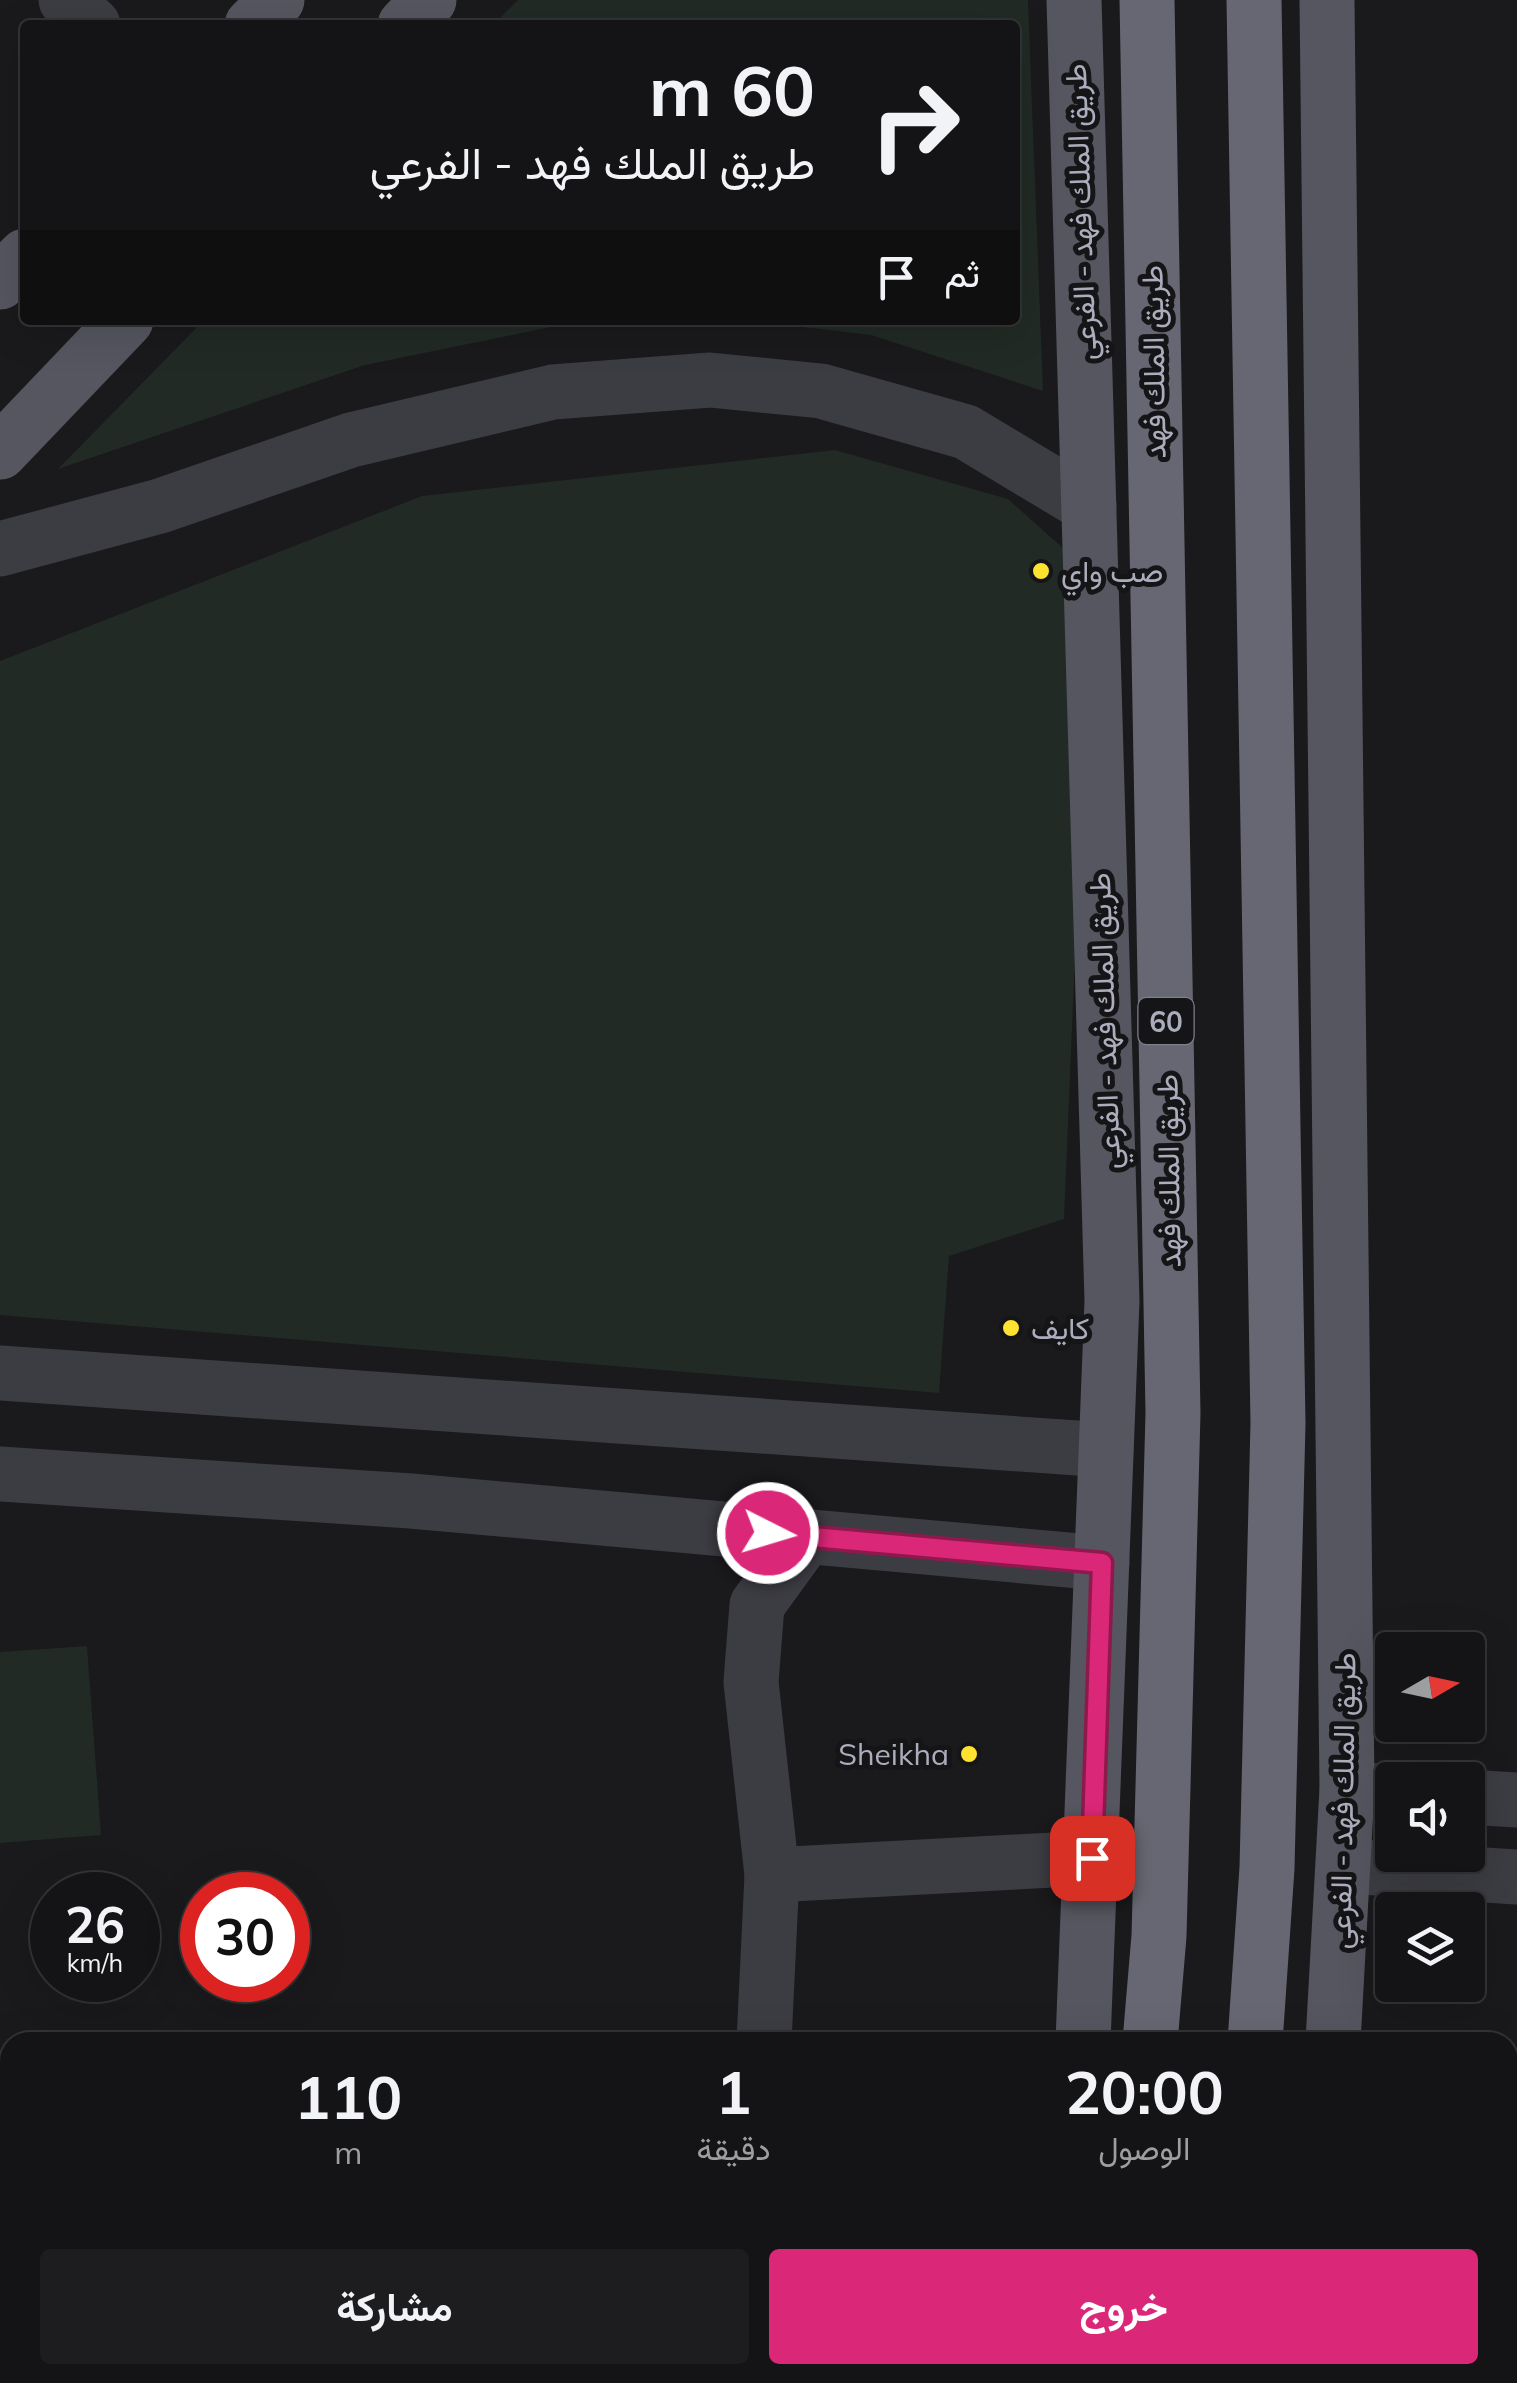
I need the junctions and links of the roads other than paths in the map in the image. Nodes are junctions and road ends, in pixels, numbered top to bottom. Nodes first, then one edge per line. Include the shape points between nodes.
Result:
1 (66, 0) edge
2 (277, 0) edge
3 (429, 0) edge
4 (1074, 0) edge
5 (1146, 0) edge
6 (1254, 0) edge
7 (1328, 0) edge
8 (88, 20) edge
9 (257, 20) edge
10 (411, 20) edge
11 (20, 261) edge
12 (0, 282) edge
13 (121, 325) edge
14 (58, 391) junction
15 (0, 428) edge
16 (0, 452) edge
17 (1089, 506) junction
18 (0, 549) edge
19 (0, 1374) edge
20 (1106, 1450) junction
21 (0, 1474) edge
22 (807, 1536) junction
23 (1102, 1563) junction
24 (1370, 1790) edge
25 (1485, 1798) edge
26 (1517, 1800) edge
27 (1092, 1858) junction
28 (1346, 1866) junction
29 (772, 1875) junction
30 (1517, 1877) edge
31 (764, 2032) edge
32 (1084, 2032) edge
33 (1151, 2032) edge
34 (1256, 2032) edge
35 (1334, 2032) edge

1 - 8 street
2 - 9 main road
3 - 10 main road
4 - 17 main road, طريق الملك فهد - الفرعي
5 - 33 highway, طريق الملك فهد / 60 via 1173,1413
6 - 34 highway via 1278,1424 1268,1868
7 - 24 main road, طريق الملك فهد - الفرعي
11 - 12 main road
13 - 14 main road
14 - 15 main road
14 - 16 main road
17 - 18 street via 966,432 822,391 710,380 553,392 351,440 160,506
17 - 20 main road, طريق الملك فهد - الفرعي via 1112,1302
19 - 20 street
20 - 23 main road, طريق الملك فهد - الفرعي
21 - 22 street
22 - 23 street
22 - 29 street via 757,1606 751,1682
23 - 27 main road, طريق الملك فهد - الفرعي
24 - 28 main road, طريق الملك فهد - الفرعي
25 - 26 street
27 - 29 street
27 - 32 main road, طريق الملك فهد - الفرعي
28 - 30 street
28 - 35 main road, طريق الملك فهد - الفرعي
29 - 31 street

